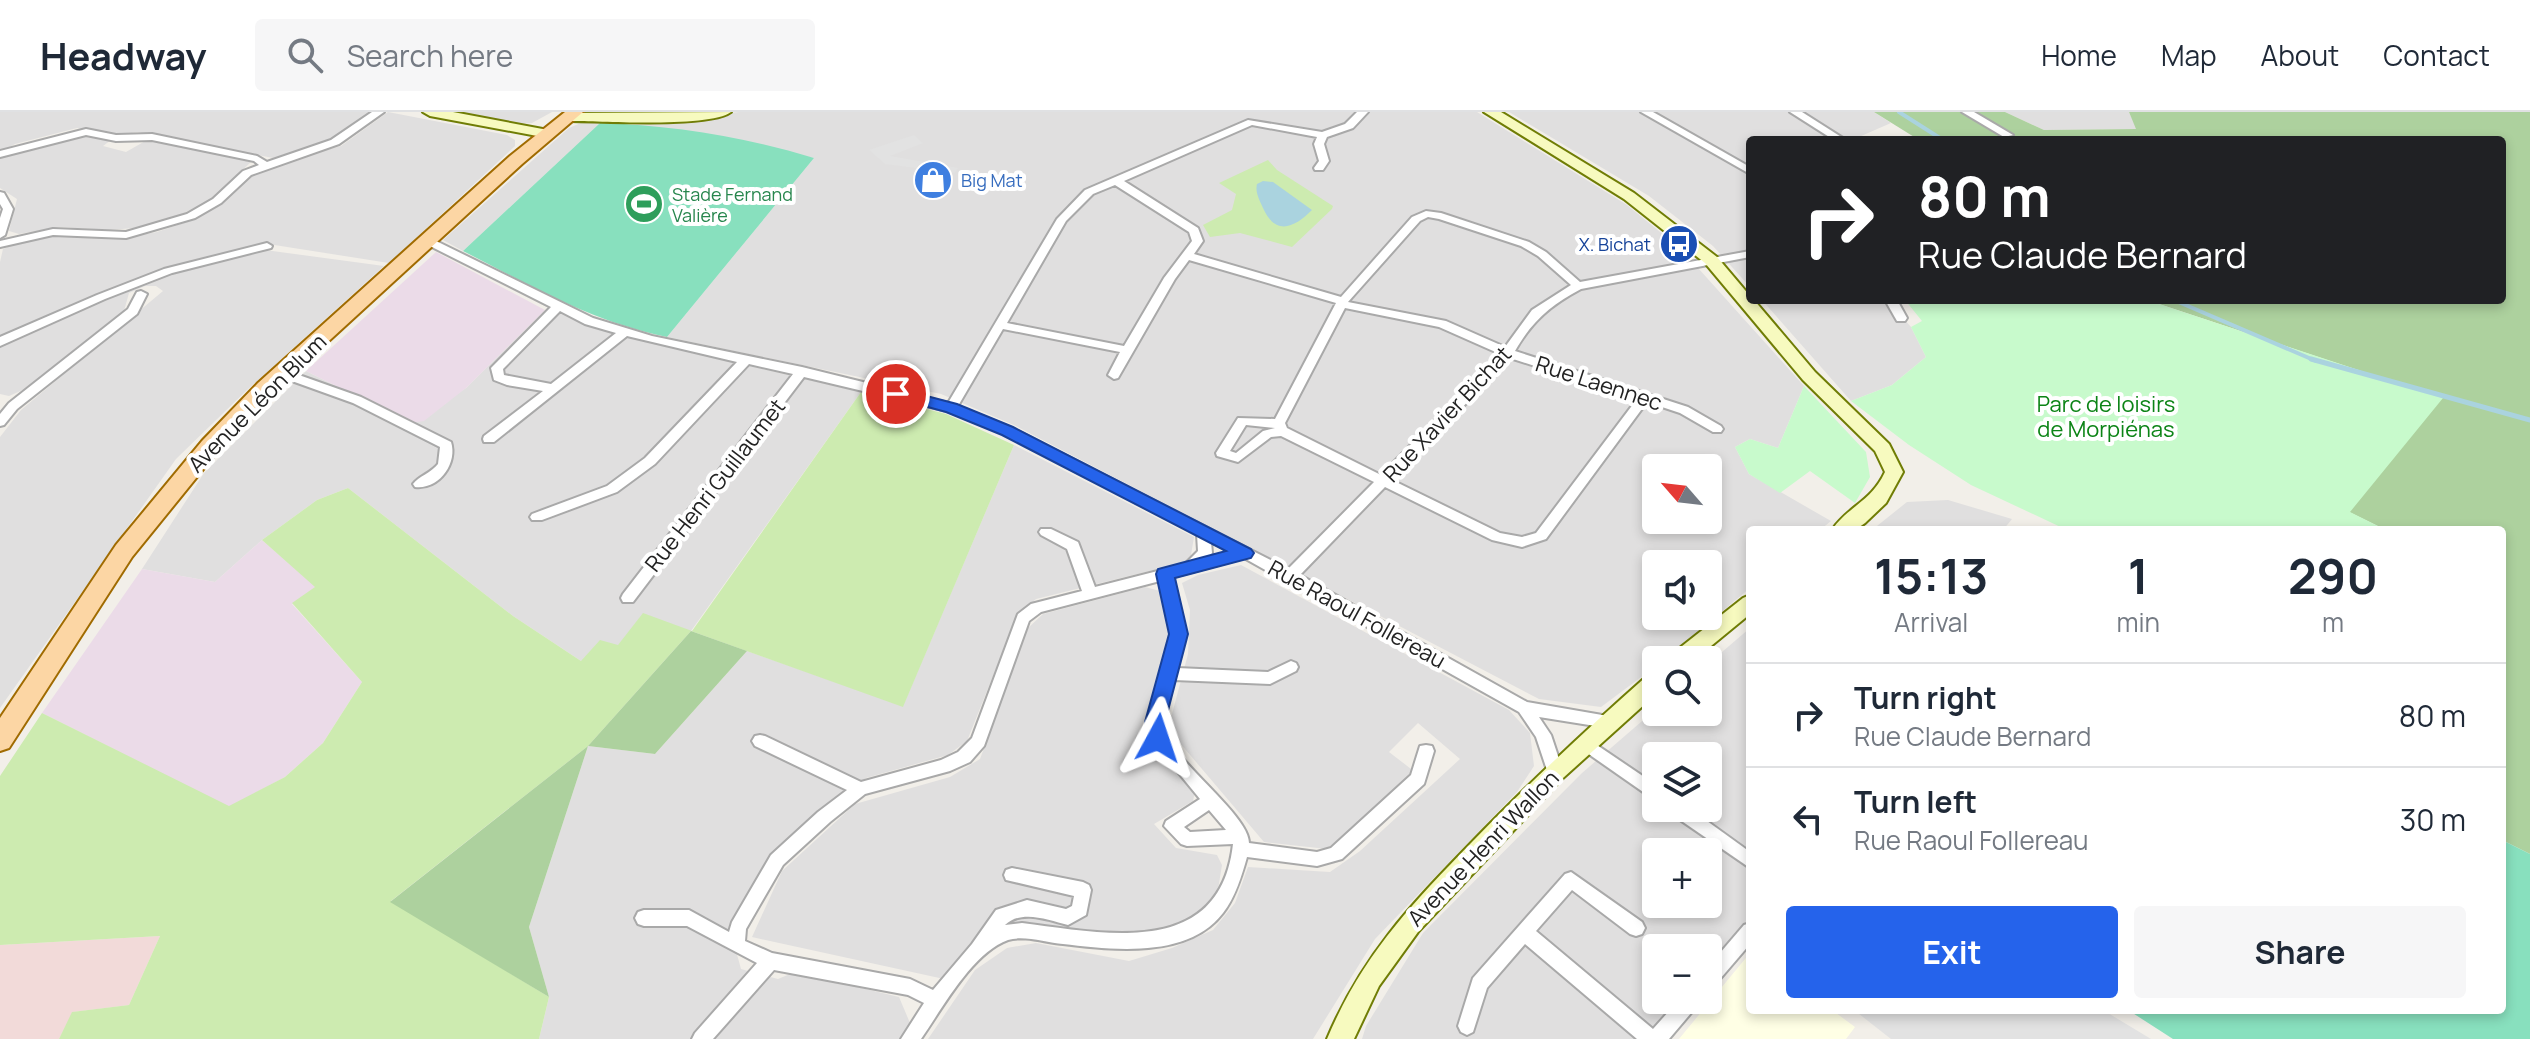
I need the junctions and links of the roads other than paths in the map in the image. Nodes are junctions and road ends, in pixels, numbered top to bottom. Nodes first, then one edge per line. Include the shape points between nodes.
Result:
1 (379, 112) edge
2 (430, 112) edge
3 (724, 112) edge
4 (1363, 112) edge
5 (1491, 112) edge
6 (1646, 112) edge
7 (1795, 112) edge
8 (1967, 112) edge
9 (571, 114) edge
10 (548, 134) junction
11 (1323, 135) junction
12 (2008, 135) dead end
13 (1834, 136) edge
14 (0, 154) edge
15 (263, 164) junction
16 (1319, 168) dead end
17 (1746, 169) edge
18 (1115, 180) junction
19 (0, 195) edge
20 (0, 235) edge
21 (428, 241) junction
22 (0, 244) edge
23 (267, 246) dead end
24 (1746, 255) edge
25 (1187, 256) junction
26 (1711, 260) junction
27 (1578, 286) junction
28 (141, 294) dead end
29 (1746, 301) edge
30 (1342, 303) junction
31 (1748, 304) edge
32 (1893, 304) edge
33 (558, 306) junction
34 (1901, 318) dead end
35 (1000, 325) junction
36 (625, 332) junction
37 (0, 342) edge
38 (1127, 350) junction
39 (1508, 353) junction
40 (747, 359) junction
41 (802, 371) junction
42 (282, 373) junction
43 (1114, 375) dead end
44 (552, 388) junction
45 (1643, 399) junction
46 (6, 405) edge
47 (951, 408) junction
48 (0, 422) edge
49 (1717, 429) dead end
50 (489, 439) dead end
51 (1383, 482) junction
52 (420, 484) dead end
53 (537, 517) dead end
54 (1847, 526) edge
55 (1046, 532) dead end
56 (1204, 532) junction
57 (1245, 553) junction
58 (1191, 567) junction
59 (1165, 574) junction
60 (1290, 576) junction
61 (1090, 593) junction
62 (628, 598) dead end
63 (1746, 606) edge
64 (1696, 646) edge
65 (1291, 667) dead end
66 (1170, 674) junction
67 (1642, 693) edge
68 (1524, 708) junction
69 (1608, 722) junction
70 (0, 740) edge
71 (760, 741) dead end
72 (1585, 743) junction
73 (1426, 751) dead end
74 (1555, 771) junction
75 (1642, 784) edge
76 (860, 789) junction
77 (1212, 799) junction
78 (1696, 822) edge
79 (1241, 843) junction
80 (1746, 858) edge
81 (1012, 875) dead end
82 (644, 918) dead end
83 (1636, 928) dead end
84 (1524, 932) junction
85 (1746, 936) edge
86 (736, 945) junction
87 (979, 948) junction
88 (770, 961) junction
89 (1722, 964) edge
90 (937, 1001) junction
91 (1678, 1014) edge
92 (1467, 1026) dead end
93 (701, 1039) edge
94 (910, 1039) edge
95 (1340, 1039) edge
96 (1654, 1039) edge

1 - 15 street via 335,142
2 - 10 street
3 - 9 street via 691,117
4 - 11 street via 1349,126
5 - 26 street via 1620,190
6 - 17 street
7 - 13 street
8 - 12 street
9 - 10 main road, Avenue Léon Blum
10 - 21 main road, Avenue Léon Blum
11 - 16 street via 1319,144 1324,161
11 - 18 street via 1251,122
14 - 15 street via 86,132 152,137
15 - 22 street via 217,201 152,229 126,235 53,232
18 - 25 street via 1194,230 1198,241
18 - 35 street via 1089,192 1062,219
19 - 20 street via 8,209
21 - 33 street, Rue Raoul Follereau
21 - 42 main road, Avenue Léon Blum
23 - 37 street via 168,271
24 - 26 street, Rue Xavier Bichat
25 - 30 street, Rue Laennec
25 - 38 street
26 - 27 street, Rue Xavier Bichat
26 - 29 street
27 - 30 street via 1525,244 1426,214
27 - 39 street, Rue Xavier Bichat via 1527,319
28 - 46 street via 133,311
30 - 39 street, Rue Laennec via 1442,324
30 - 51 street via 1280,427
31 - 54 street via 1819,387 1883,448 1894,472 1876,504
32 - 34 street
33 - 36 street, Rue Raoul Follereau
33 - 44 street via 497,368 498,377 507,381
35 - 38 street
35 - 47 street
36 - 40 street, Rue Raoul Follereau
36 - 44 street
38 - 43 street
39 - 45 street, Rue Laennec
39 - 51 street, Rue Xavier Bichat
40 - 41 street, Rue Raoul Follereau
40 - 53 street via 650,461 612,489
41 - 47 street, Rue Raoul Follereau
41 - 62 street, Rue Henri Guillaumet
42 - 52 street via 357,400 446,445 449,458 443,469
42 - 70 main road, Avenue Léon Blum via 155,510
44 - 50 street
45 - 49 street, Rue Laennec via 1684,410
45 - 51 street via 1541,536 1522,542 1497,537
46 - 48 street
47 - 56 street, Rue Raoul Follereau via 1008,431
51 - 60 street, Rue Xavier Bichat
55 - 61 street via 1073,546
56 - 57 street, Rue Raoul Follereau
56 - 58 street via 1205,553
57 - 58 street
57 - 60 street, Rue Raoul Follereau
58 - 59 street
59 - 61 street
59 - 66 street via 1179,634
60 - 68 street, Rue Raoul Follereau
61 - 76 street via 1036,608 1023,618 979,741 964,757
63 - 64 street
65 - 66 street via 1270,678
66 - 77 street via 1155,722 1158,738
67 - 69 street, Avenue Henri Wallon
68 - 69 street
68 - 74 street, Rue Raoul Follereau via 1543,735
69 - 72 street, Avenue Henri Wallon
71 - 76 street
72 - 74 street, Avenue Henri Wallon
72 - 75 street
73 - 79 street via 1418,779 1336,854 1317,859
74 - 95 street, Avenue Henri Wallon via 1409,924 1370,978
76 - 86 street via 777,860 738,928
77 - 79 street
77 - 79 street via 1172,826 1187,839
78 - 80 street
79 - 87 street via 1224,903 1209,920 1175,935 1130,943 1009,931
81 - 87 street via 1083,890 1080,910 1068,917 1027,908 1002,915
82 - 86 street via 689,918
83 - 84 street via 1571,879
84 - 92 street via 1479,984
84 - 96 street
85 - 89 street
86 - 88 street
87 - 90 street
88 - 90 street via 910,987
88 - 93 street
90 - 94 street
91 - 96 street

